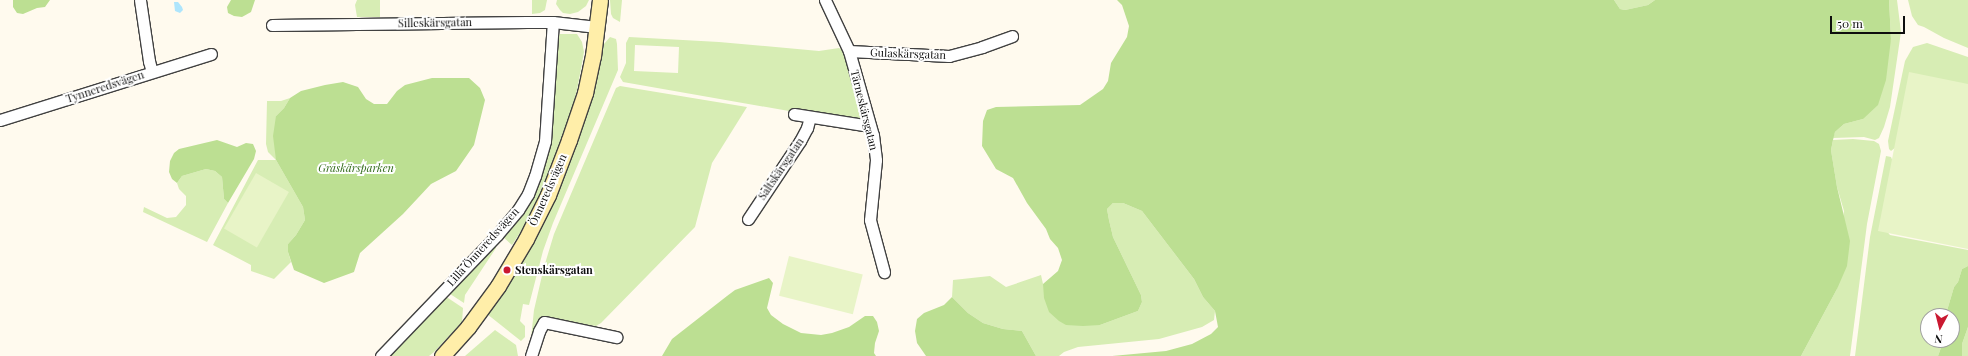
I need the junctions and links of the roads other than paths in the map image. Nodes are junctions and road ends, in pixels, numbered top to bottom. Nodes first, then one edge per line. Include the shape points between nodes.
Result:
1 (140, 0) edge
2 (600, 0) edge
3 (825, 0) edge
4 (553, 22) junction
5 (272, 25) dead end
6 (597, 27) junction
7 (1012, 36) dead end
8 (849, 51) junction
9 (211, 54) dead end
10 (152, 72) junction
11 (794, 114) dead end
12 (810, 117) junction
13 (0, 120) edge
14 (870, 126) junction
15 (748, 219) dead end
16 (884, 272) dead end
17 (616, 337) dead end
18 (381, 356) edge
19 (442, 356) edge
20 (531, 356) edge

1 - 10 street
2 - 6 street, Önneredsvägen
3 - 8 street, Tärneskärsgatan
4 - 5 street, Silleskärsgatan
4 - 6 street, Silleskärsgatan
4 - 18 street, Lilla Önneredsvägen via 546,141 528,194 497,235
6 - 19 street, Önneredsvägen via 590,74 582,102 542,207 526,239 488,301
7 - 8 street, Gulaskärsgatan via 982,48 949,56
8 - 14 street, Tärneskärsgatan
9 - 10 street, Tynneredsvägen
10 - 13 street, Tynneredsvägen
11 - 12 street
12 - 14 street
12 - 15 street, Saltskärsgatan via 800,141
14 - 16 street, Tärneskärsgatan via 876,160 870,220
17 - 20 street via 544,322

